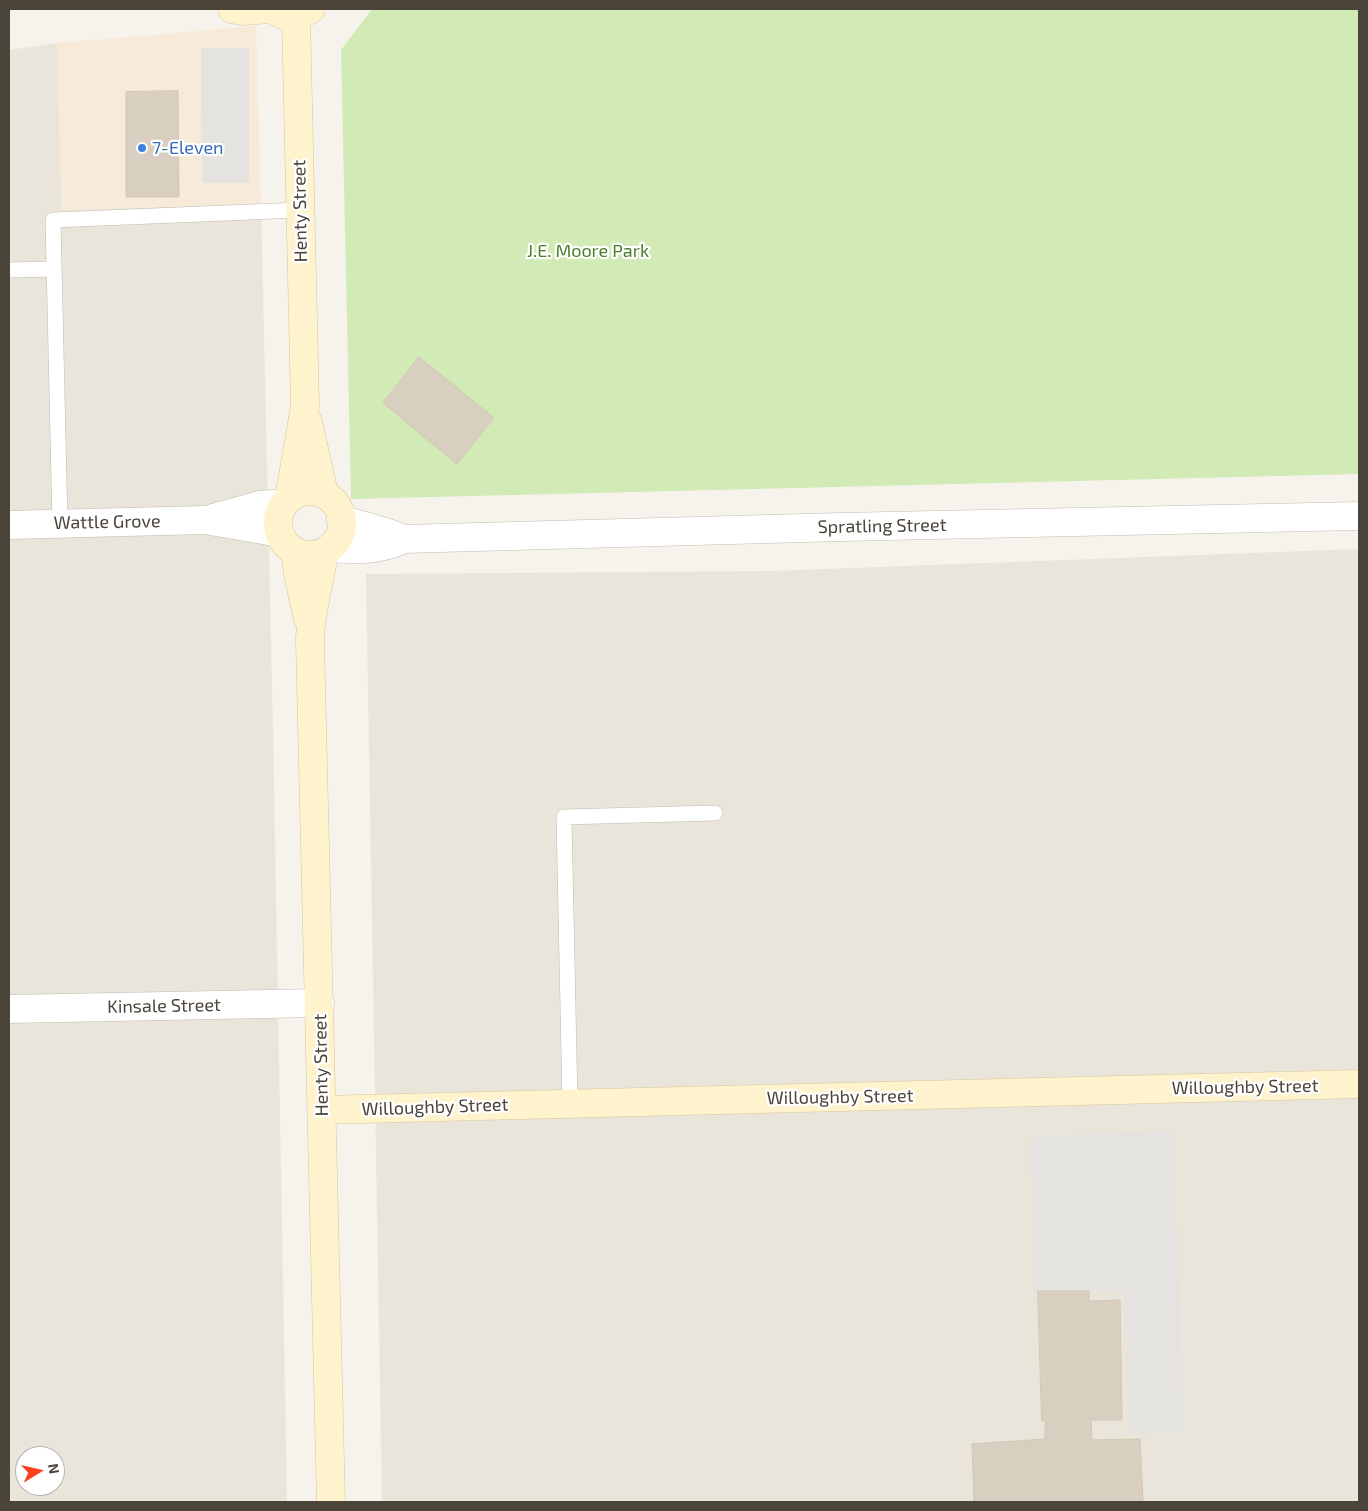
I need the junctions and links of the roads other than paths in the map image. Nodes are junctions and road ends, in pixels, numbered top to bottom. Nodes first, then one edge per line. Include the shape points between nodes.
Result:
1 (232, 9) edge
2 (288, 11) edge
3 (300, 210) junction
4 (54, 269) junction
5 (9, 270) edge
6 (305, 406) junction
7 (324, 494) junction
8 (287, 501) junction
9 (1359, 516) edge
10 (341, 519) junction
11 (205, 520) junction
12 (60, 524) junction
13 (9, 525) edge
14 (404, 539) junction
15 (287, 542) junction
16 (327, 550) junction
17 (310, 628) junction
18 (715, 813) dead end
19 (320, 1002) junction
20 (9, 1009) edge
21 (1359, 1084) edge
22 (570, 1104) junction
23 (321, 1110) junction
24 (331, 1502) edge

1 - 2 street
2 - 3 street, Henty Street
3 - 4 lane via 53,220
3 - 6 street, Henty Street
4 - 5 lane
4 - 12 lane
6 - 7 street, Henty Street
6 - 8 street, Henty Street
7 - 8 street via 306,492
7 - 10 street via 332,500
8 - 11 street, Wattle Grove
8 - 15 street via 278,523
9 - 14 street, Spratling Street
10 - 14 street, Spratling Street
10 - 16 street via 338,538
11 - 12 street, Wattle Grove
11 - 15 street, Wattle Grove
12 - 13 street, Wattle Grove
14 - 16 street, Spratling Street via 389,546
15 - 16 street via 304,554
15 - 17 street, Henty Street
16 - 17 street, Henty Street
17 - 19 street, Henty Street
18 - 22 lane via 564,817
19 - 20 street, Kinsale Street
19 - 23 street, Henty Street
21 - 22 street, Willoughby Street
22 - 23 street, Willoughby Street
23 - 24 street, Henty Street

